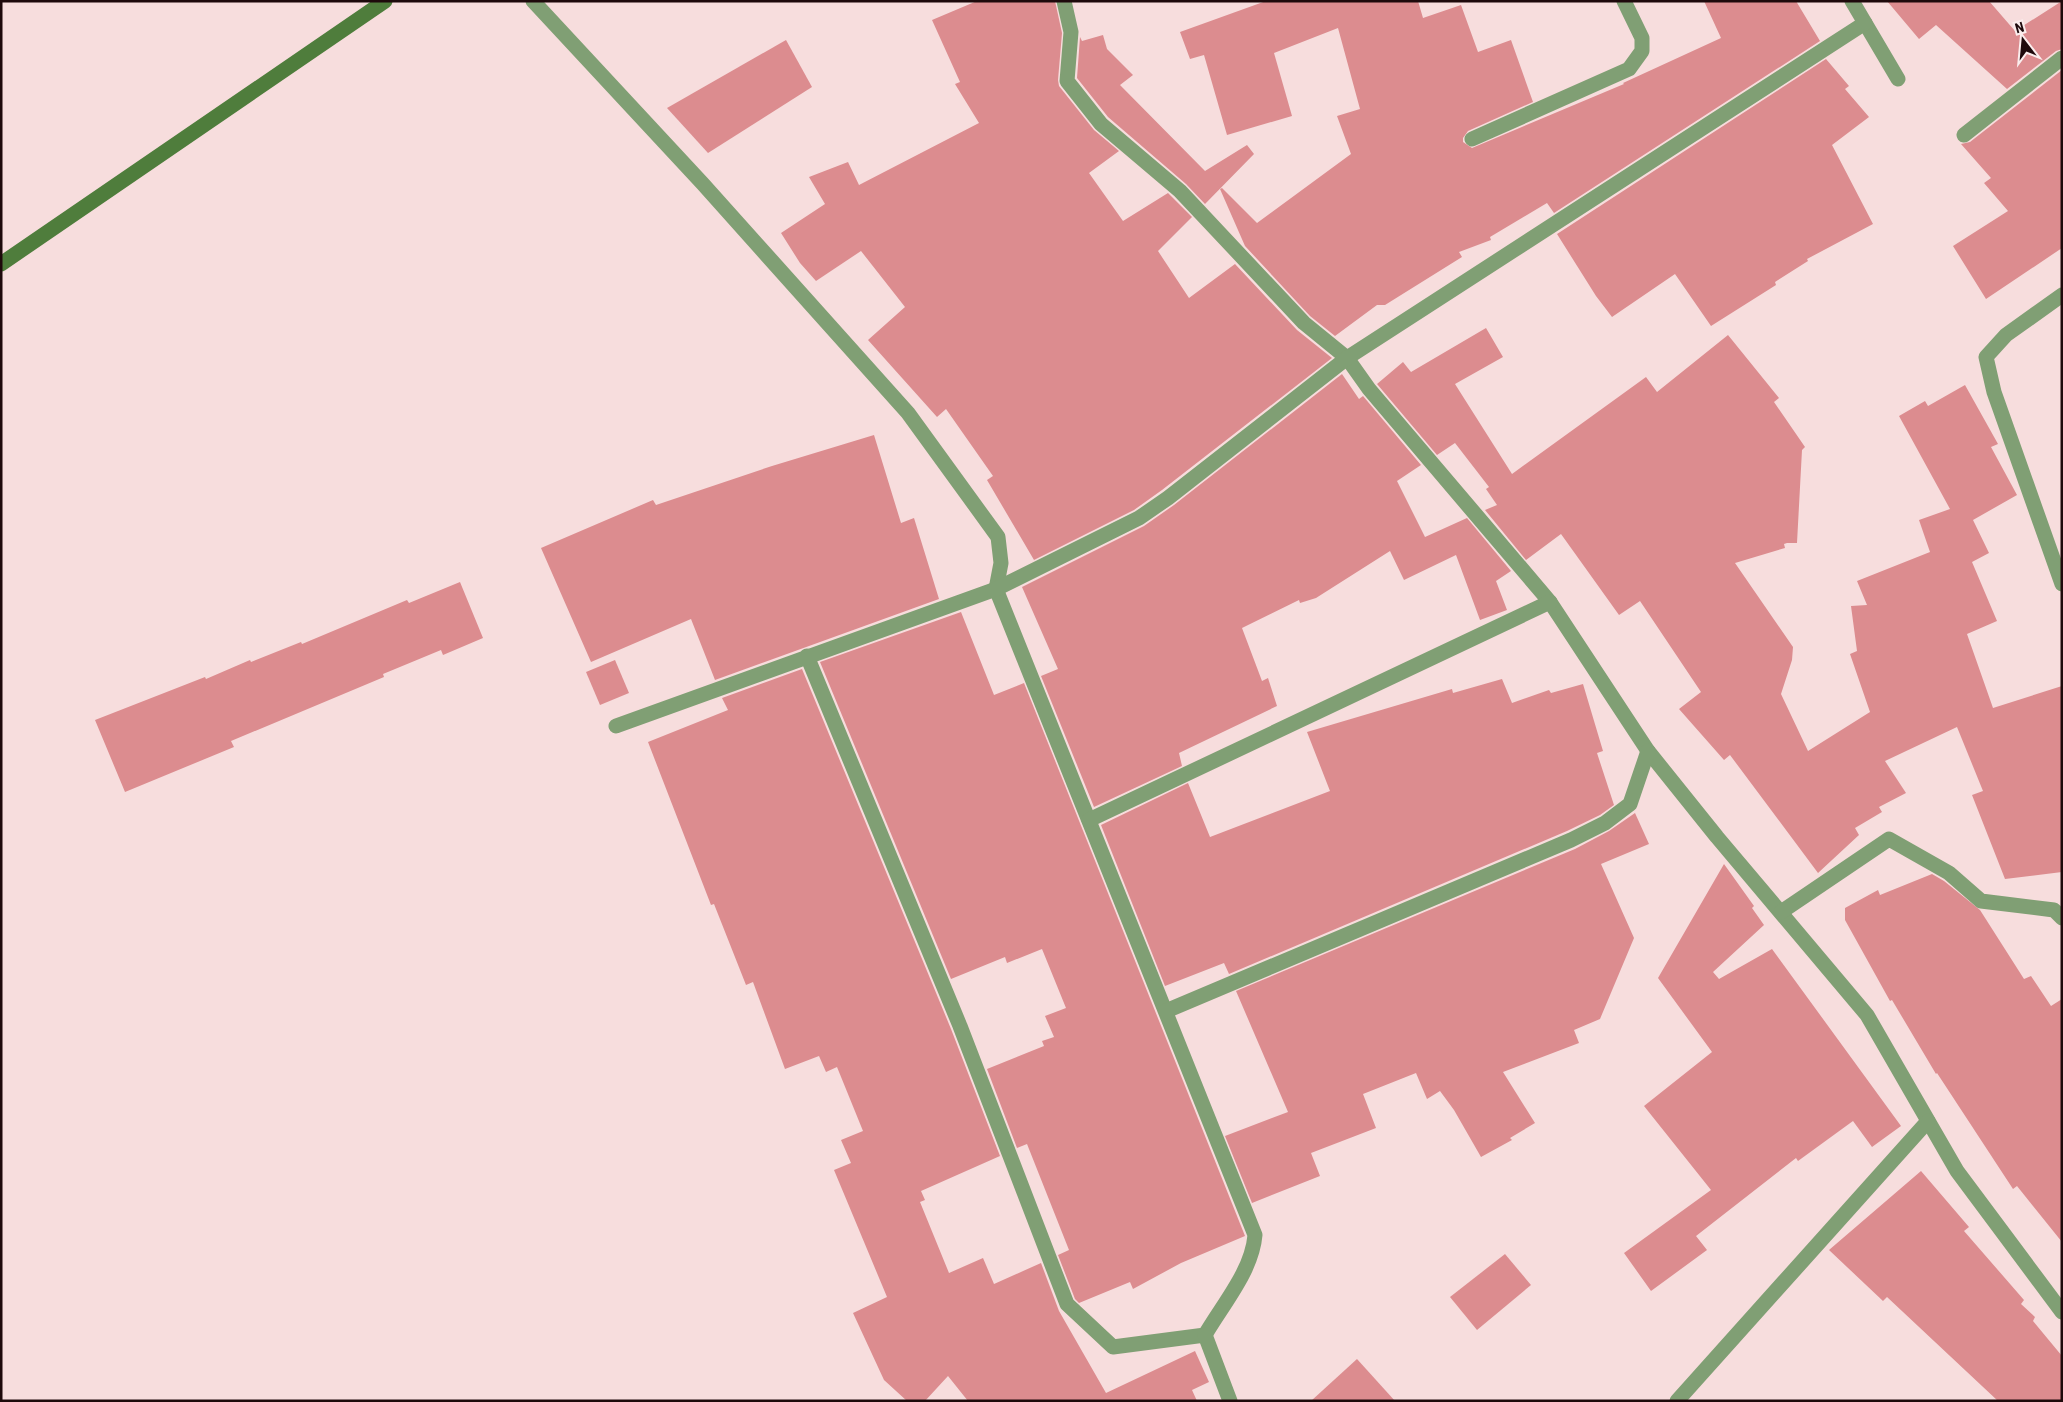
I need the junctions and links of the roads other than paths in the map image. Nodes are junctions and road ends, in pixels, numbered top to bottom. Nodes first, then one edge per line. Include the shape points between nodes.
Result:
1 (385, 1) edge
2 (533, 1) edge
3 (1064, 1) edge
4 (1624, 1) edge
5 (1852, 1) edge
6 (1865, 23) junction
7 (2062, 58) edge
8 (1898, 79) dead end
9 (1964, 135) dead end
10 (1472, 139) dead end
11 (1, 264) edge
12 (2062, 295) edge
13 (1347, 358) junction
14 (2062, 584) edge
15 (996, 589) junction
16 (1550, 602) junction
17 (808, 656) junction
18 (616, 726) dead end
19 (1648, 751) junction
20 (1089, 820) junction
21 (1781, 912) junction
22 (2062, 918) edge
23 (1166, 1011) junction
24 (1928, 1121) junction
25 (2062, 1312) edge
26 (1205, 1335) junction
27 (1230, 1401) edge
28 (1677, 1401) edge

1 - 11 street
2 - 15 street via 710,192 908,414 998,537 1001,563
3 - 13 street via 1071,32 1067,81 1102,124 1180,191 1304,323
4 - 10 street via 1642,38 1642,51 1629,68
5 - 6 street
6 - 8 street
6 - 13 street
7 - 9 street
12 - 14 street via 2006,335 1986,357 1994,392
13 - 15 street via 1139,518
13 - 16 street via 1369,389
15 - 17 street
15 - 20 street
16 - 19 street
16 - 20 street
17 - 18 street
17 - 26 street via 960,1026 1067,1304 1113,1347
19 - 21 street
19 - 23 street via 1630,804 1605,823
20 - 23 street
21 - 22 street via 1889,840 1949,873 1981,901 2054,910
21 - 24 street via 1866,1015
23 - 26 street via 1255,1235 1254,1253 1248,1265
24 - 25 street via 1957,1171
24 - 28 street
26 - 27 street

